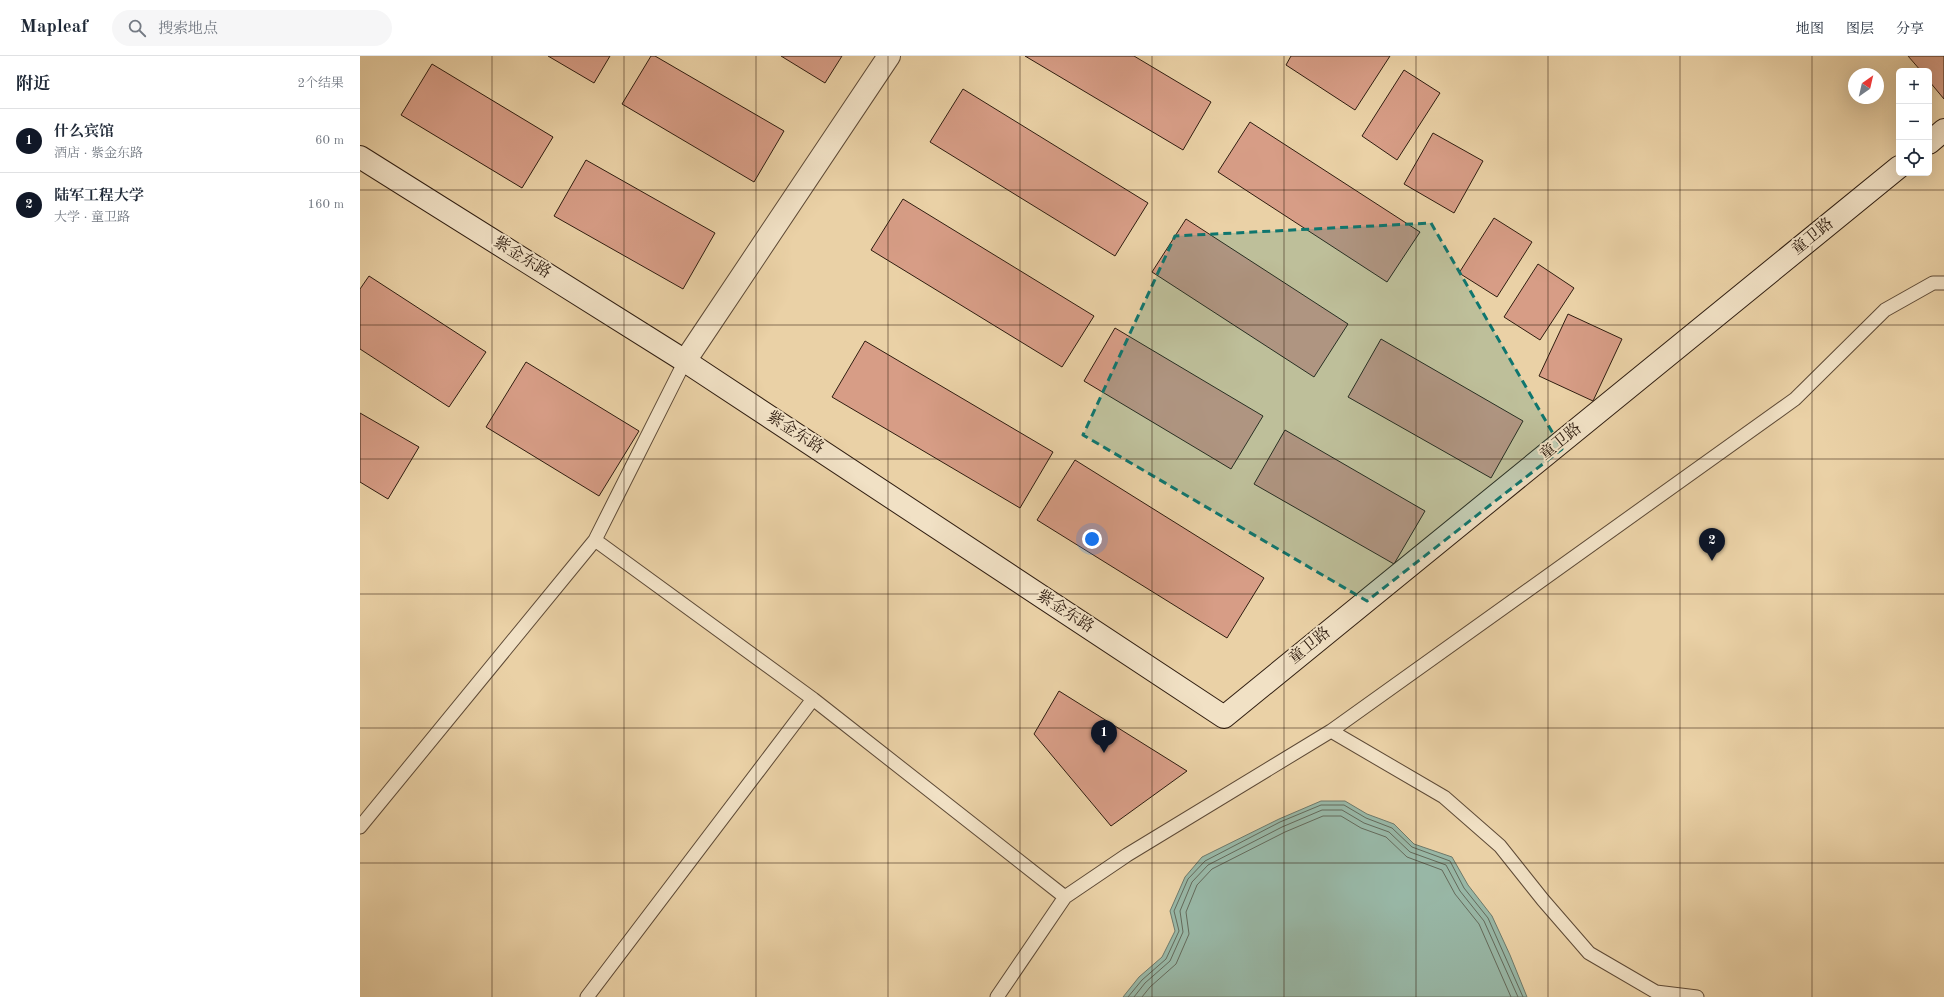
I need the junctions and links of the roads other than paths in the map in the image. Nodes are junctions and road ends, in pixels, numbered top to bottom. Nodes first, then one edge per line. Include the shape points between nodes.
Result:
1 (889, 56) edge
2 (1944, 130) edge
3 (1932, 140) edge
4 (360, 157) edge
5 (1896, 169) edge
6 (1944, 283) edge
7 (685, 361) junction
8 (595, 540) junction
9 (813, 699) junction
10 (1224, 717) joint
11 (1331, 731) junction
12 (360, 827) edge
13 (1065, 897) junction
14 (587, 997) edge
15 (996, 997) edge
16 (1697, 997) edge

1 - 7 street
2 - 3 street
4 - 7 street, 紫金东路
5 - 10 street, 童卫路
6 - 11 lane via 1933,283 1885,310 1795,399
7 - 8 lane
7 - 10 street, 紫金东路
8 - 9 lane
8 - 12 lane
9 - 13 lane
9 - 14 lane
11 - 13 lane via 1127,855
11 - 16 lane via 1444,797 1495,841 1590,953 1656,992
13 - 15 lane

